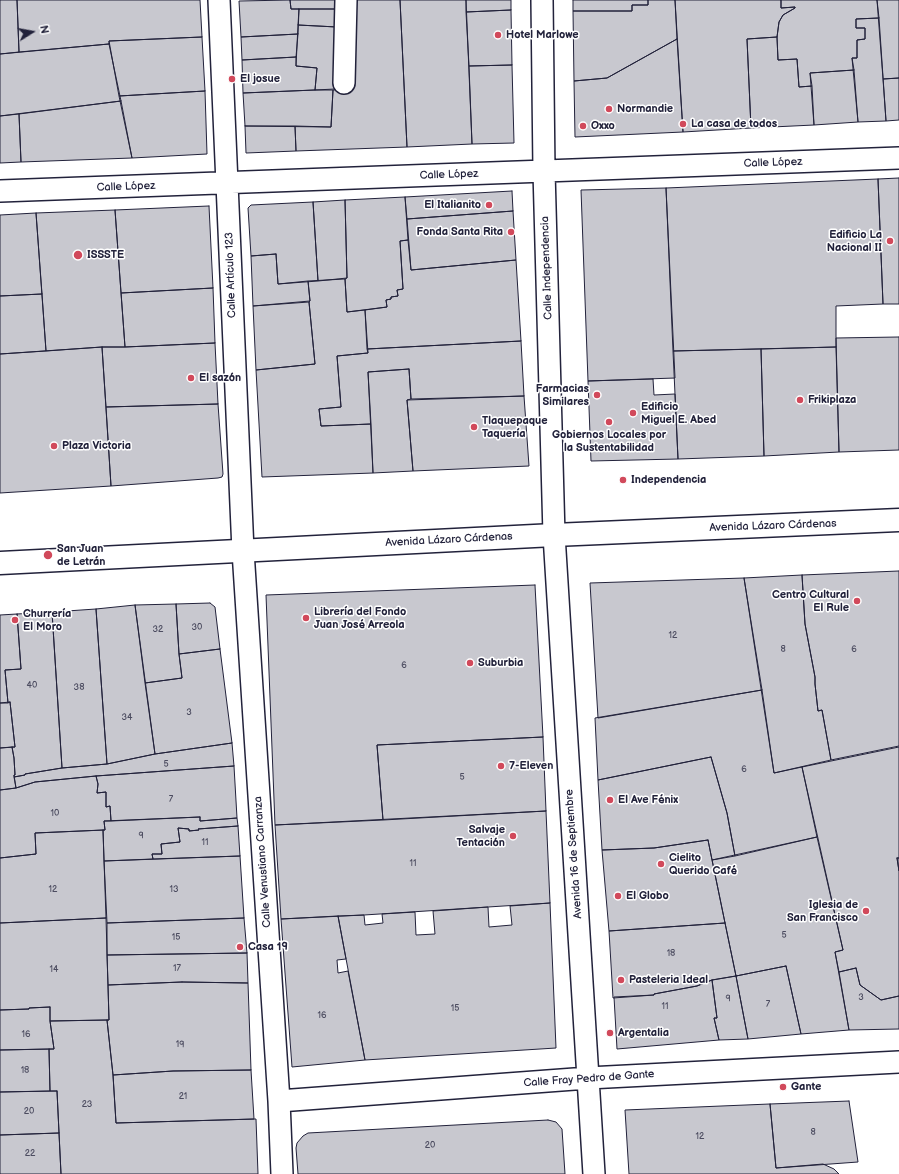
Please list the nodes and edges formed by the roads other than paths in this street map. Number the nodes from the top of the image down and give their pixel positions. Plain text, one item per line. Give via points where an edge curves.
1 (219, 0) edge
2 (346, 0) edge
3 (542, 0) edge
4 (344, 83) dead end
5 (899, 158) edge
6 (544, 171) junction
7 (227, 183) junction
8 (0, 192) edge
9 (899, 520) edge
10 (554, 535) junction
11 (242, 551) junction
12 (0, 563) edge
13 (899, 1062) edge
14 (588, 1078) junction
15 (279, 1102) junction
16 (282, 1174) edge
17 (594, 1174) edge

1 - 7 street, Calle Artículo 123
2 - 4 street
3 - 6 street, Calle Independencia
5 - 6 street, Calle López
6 - 7 street, Calle López
6 - 10 street, Calle Independencia
7 - 8 street, Calle López
7 - 11 street, Calle Artículo 123
9 - 10 main road, Avenida Lázaro Cárdenas
10 - 11 main road, Avenida Lázaro Cárdenas
10 - 14 street, Avenida 16 de Septiembre
11 - 12 main road, Avenida Lázaro Cárdenas
11 - 15 street, Calle Venustiano Carranza
13 - 14 street, Calle Fray Pedro de Gante
14 - 15 street, Calle Fray Pedro de Gante
14 - 17 street, Avenida 16 de Septiembre
15 - 16 street, Calle Venustiano Carranza

